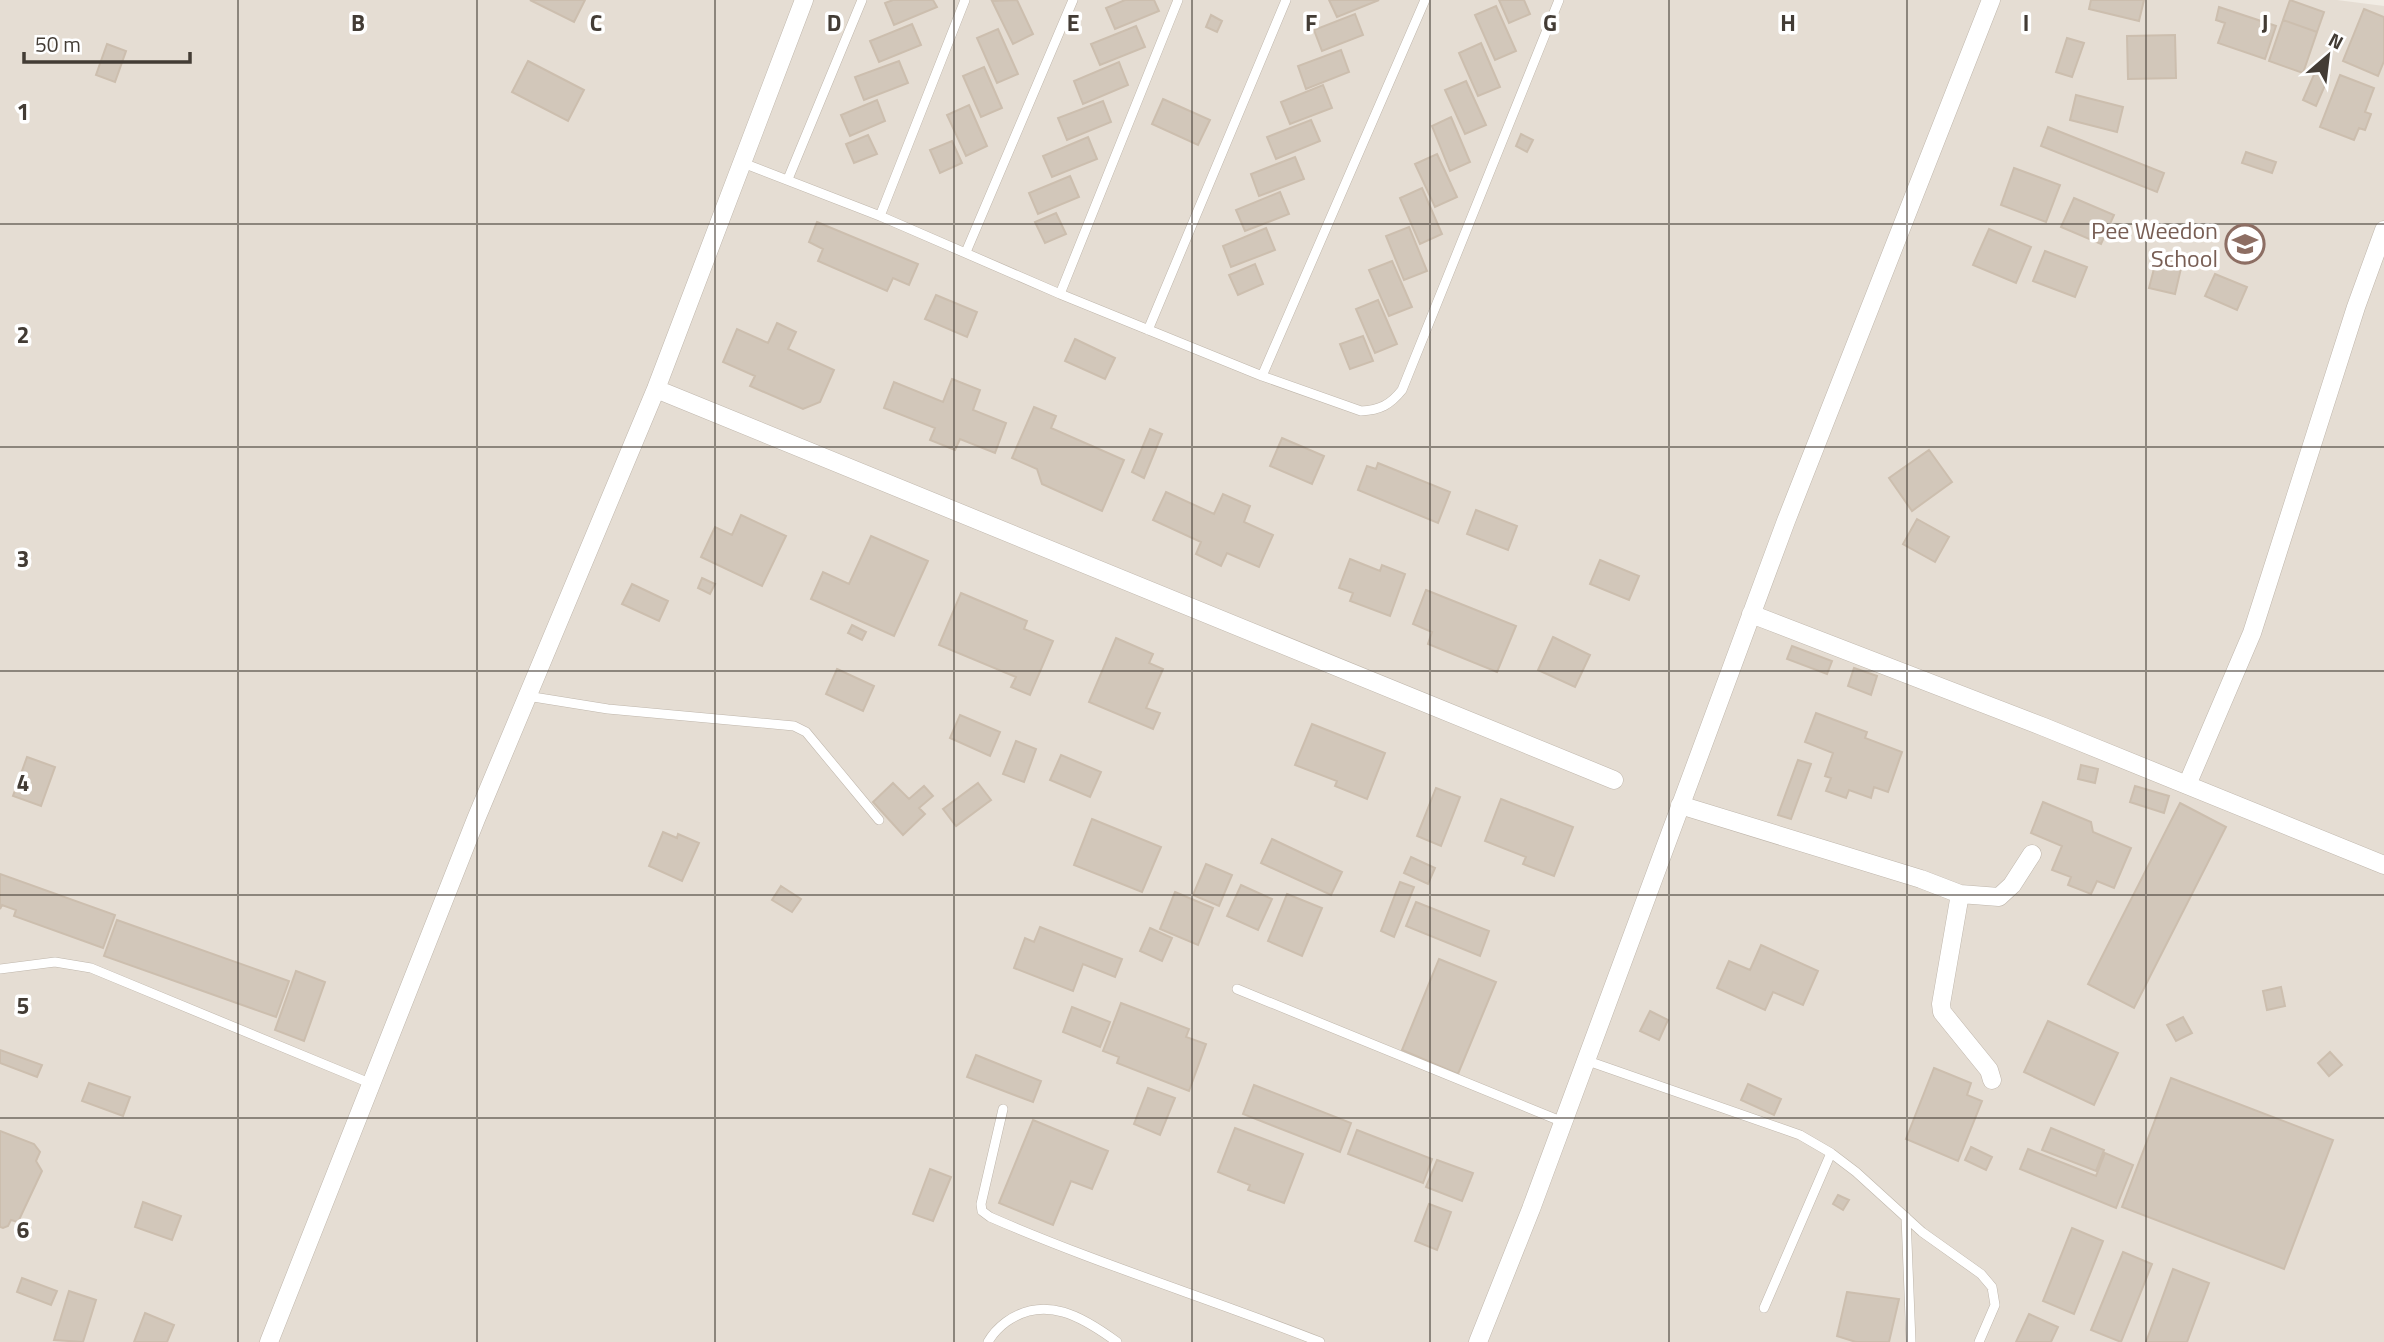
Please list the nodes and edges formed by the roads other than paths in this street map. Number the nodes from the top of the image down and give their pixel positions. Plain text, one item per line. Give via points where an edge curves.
1 (804, 0) edge
2 (862, 0) edge
3 (965, 0) edge
4 (1073, 0) edge
5 (1178, 0) edge
6 (1286, 0) edge
7 (1425, 0) edge
8 (1559, 0) edge
9 (1991, 0) edge
10 (743, 163) junction
11 (788, 180) junction
12 (880, 216) junction
13 (2384, 230) edge
14 (966, 252) junction
15 (1060, 294) junction
16 (1148, 330) junction
17 (1262, 376) junction
18 (656, 389) junction
19 (1751, 614) junction
20 (527, 696) junction
21 (1614, 780) dead end
22 (2187, 785) junction
23 (1680, 805) junction
24 (879, 820) dead end
25 (2032, 854) dead end
26 (2384, 865) edge
27 (1960, 894) junction
28 (0, 968) edge
29 (1237, 989) dead end
30 (1585, 1060) junction
31 (1992, 1080) dead end
32 (372, 1084) junction
33 (1003, 1110) dead end
34 (1563, 1122) junction
35 (1831, 1153) junction
36 (1906, 1217) junction
37 (1764, 1308) dead end
38 (269, 1342) edge
39 (988, 1342) edge
40 (1117, 1342) edge
41 (1320, 1342) edge
42 (1478, 1342) edge
43 (1911, 1342) edge
44 (1979, 1342) edge

1 - 10 street
2 - 11 lane
3 - 12 lane
4 - 14 lane
5 - 15 lane
6 - 16 lane
7 - 17 lane
8 - 17 lane via 1402,390 1384,408 1361,411
9 - 19 street
10 - 11 lane
10 - 18 street
11 - 12 lane
12 - 14 lane
13 - 22 street via 2252,633
14 - 15 lane
15 - 16 lane
16 - 17 lane
18 - 20 street
18 - 21 street
19 - 22 street
19 - 23 street
20 - 24 lane via 608,709 794,726 806,732
20 - 32 street
22 - 26 street
23 - 27 street
23 - 30 street
25 - 27 street via 1999,897
27 - 31 street via 1942,1012 1989,1069
28 - 32 lane via 55,962 90,968
29 - 34 lane
30 - 34 street
30 - 35 lane via 1800,1135
32 - 38 street
33 - 41 lane via 981,1204 990,1217 1054,1245
34 - 42 street
35 - 36 lane
35 - 37 lane
36 - 43 lane
36 - 44 lane via 1992,1287 1994,1305
39 - 40 lane via 994,1331 1020,1312 1044,1307 1077,1317

